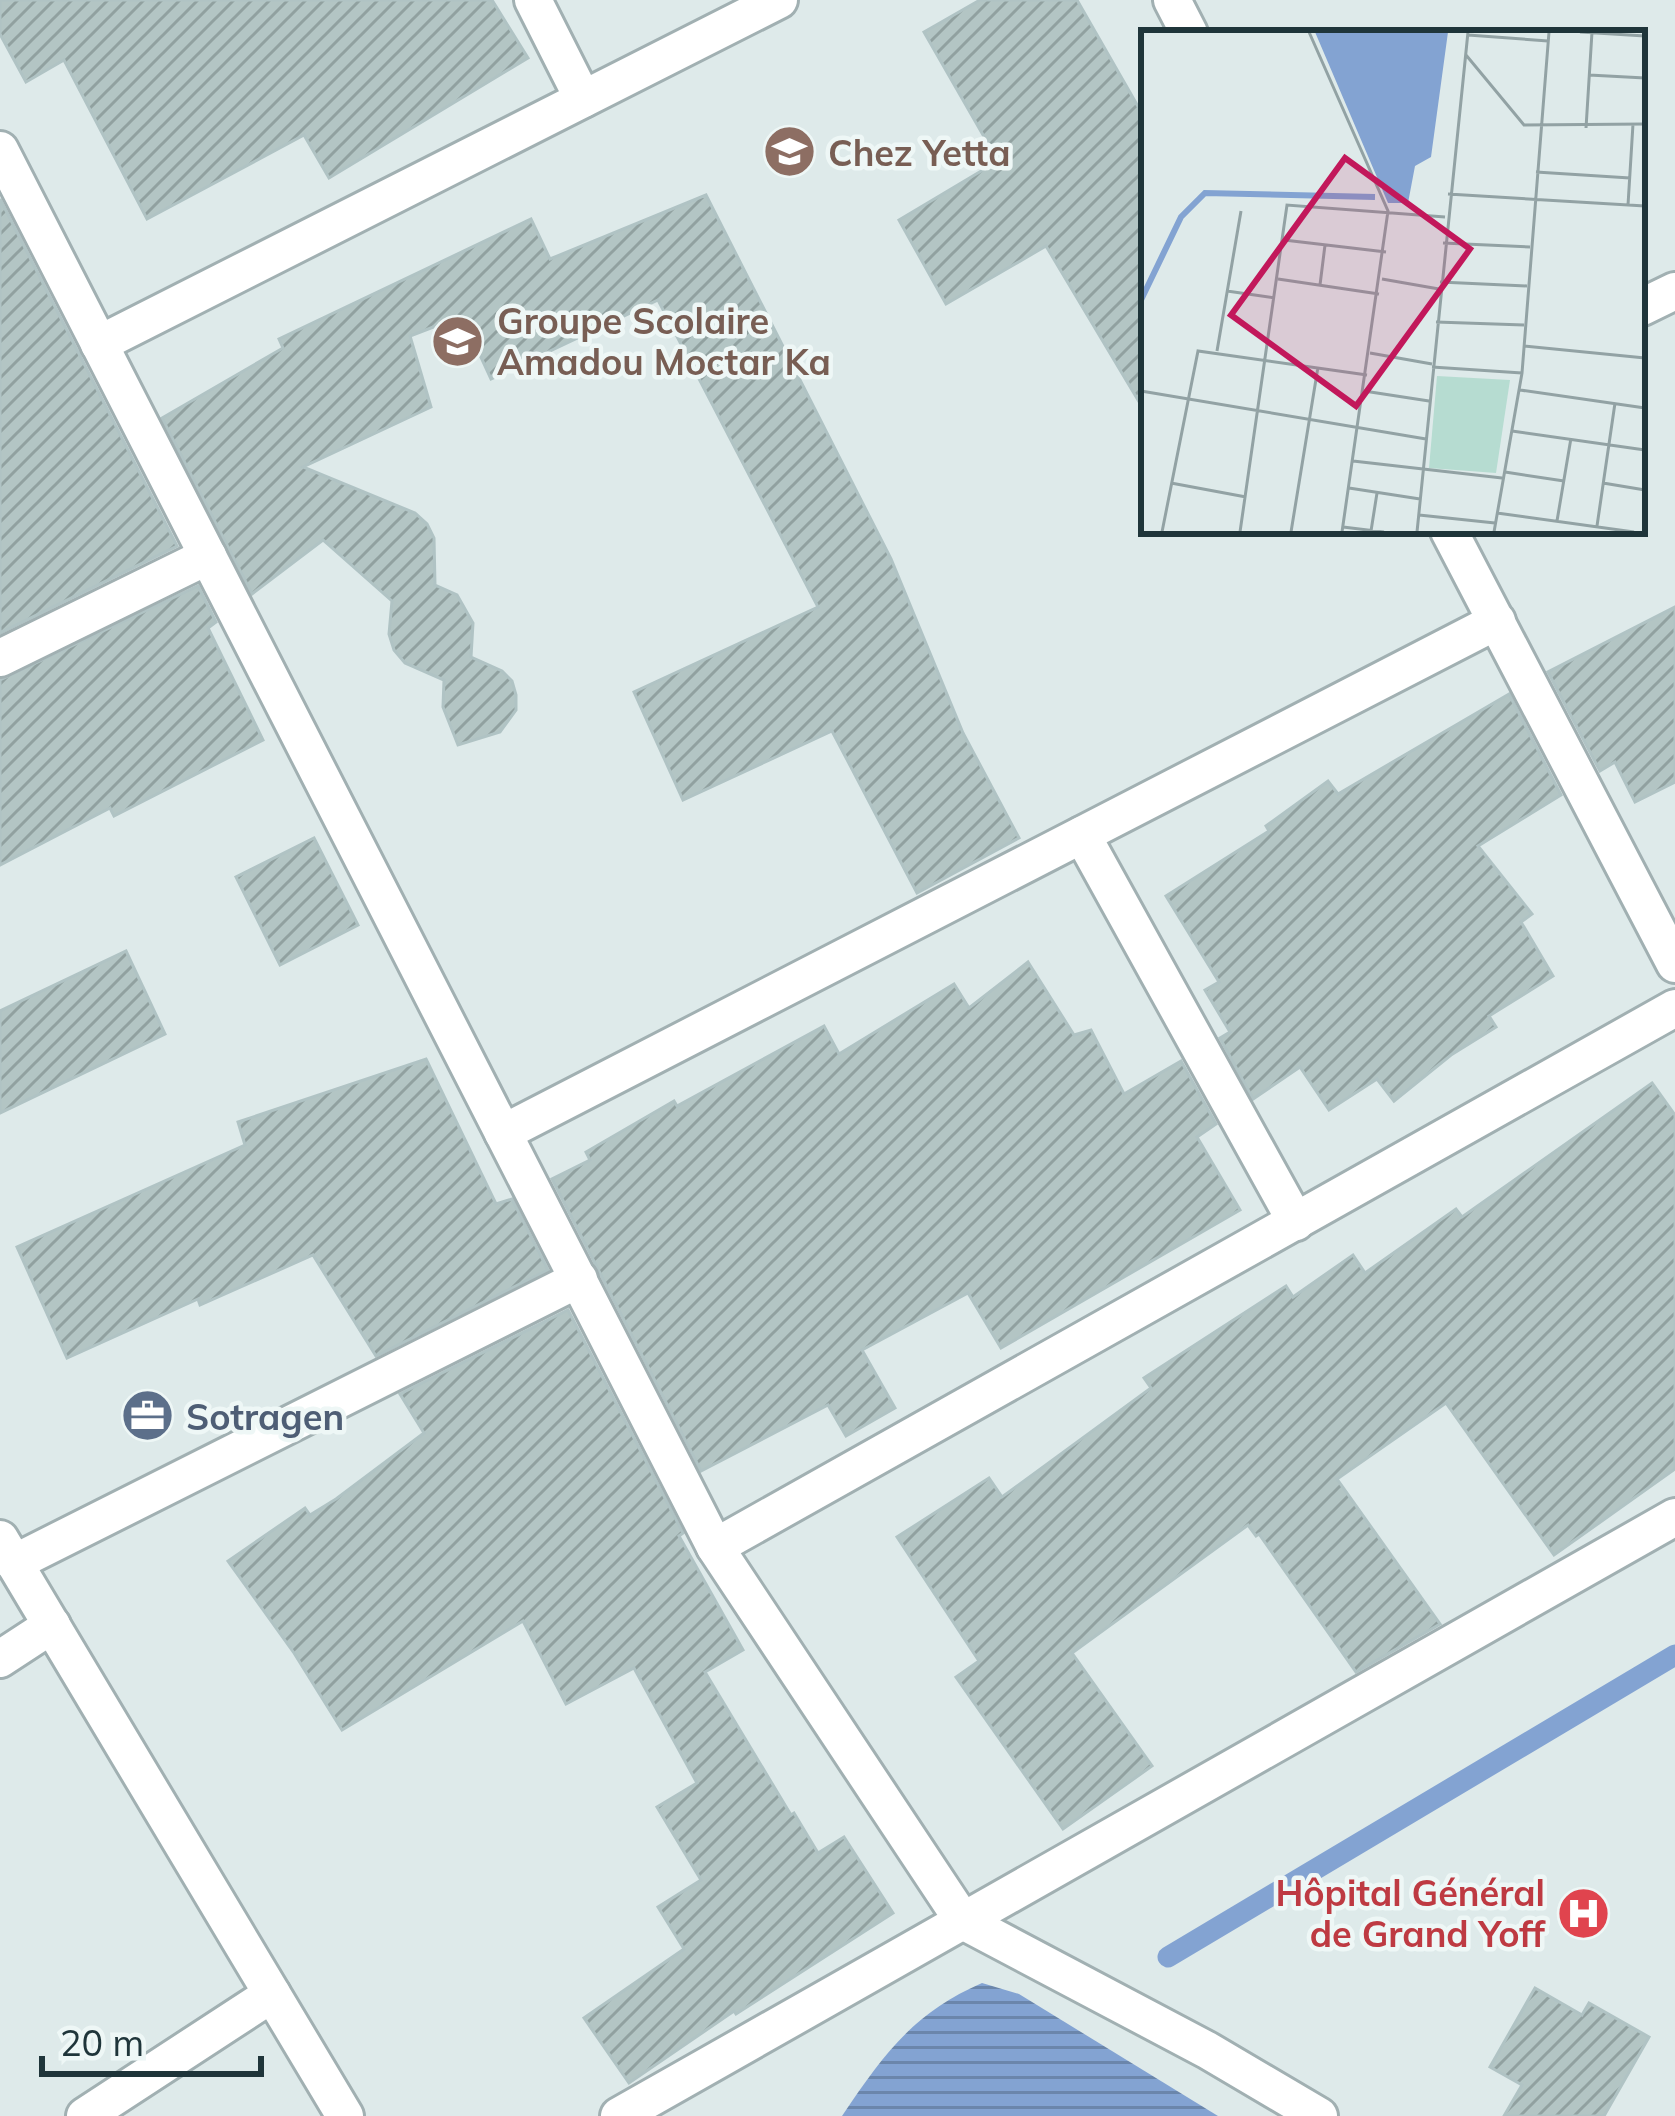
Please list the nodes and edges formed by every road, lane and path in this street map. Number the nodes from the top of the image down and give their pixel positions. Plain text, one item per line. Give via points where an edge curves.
1 (533, 0) edge
2 (778, 0) edge
3 (1172, 0) edge
4 (1187, 30) edge
5 (583, 99) junction
6 (0, 150) edge
7 (9, 191) edge
8 (1675, 291) edge
9 (1645, 306) edge
10 (99, 344) junction
11 (1451, 534) edge
12 (208, 556) junction
13 (1496, 621) junction
14 (0, 658) edge
15 (1082, 835) junction
16 (1675, 964) edge
17 (1675, 1008) edge
18 (503, 1133) junction
19 (1296, 1222) junction
20 (579, 1279) junction
21 (1675, 1516) edge
22 (715, 1547) junction
23 (7, 1551) edge
24 (52, 1624) junction
25 (0, 1659) edge
26 (963, 1921) junction
27 (272, 1994) junction
28 (85, 2116) edge
29 (345, 2116) edge
30 (619, 2116) edge
31 (1319, 2116) edge

1 - 5 street
2 - 5 street
3 - 4 street
5 - 10 street
6 - 7 street
7 - 10 street
8 - 9 street
10 - 12 street
11 - 13 street
12 - 14 street
12 - 18 street
13 - 15 street
13 - 16 street
15 - 18 street
15 - 19 street
17 - 19 street
18 - 20 street
19 - 22 street
20 - 22 street
20 - 23 street
21 - 26 street
22 - 26 street
23 - 24 street
24 - 25 street
24 - 27 street
26 - 30 street
26 - 31 street
27 - 28 street
27 - 29 street

